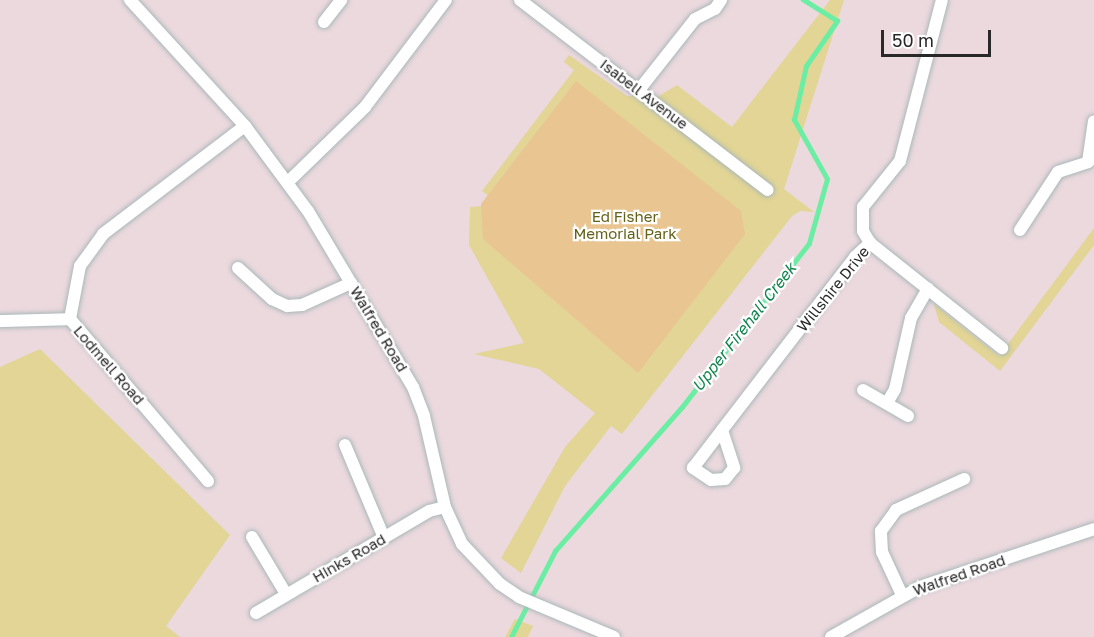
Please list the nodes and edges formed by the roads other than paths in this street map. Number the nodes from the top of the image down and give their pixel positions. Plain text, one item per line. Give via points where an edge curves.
1 (130, 0) edge
2 (341, 0) edge
3 (446, 0) edge
4 (722, 0) edge
5 (942, 0) edge
6 (524, 1) edge
7 (324, 22) dead end
8 (639, 90) junction
9 (1094, 121) edge
10 (245, 126) junction
11 (1091, 165) edge
12 (289, 181) junction
13 (768, 190) dead end
14 (1020, 230) dead end
15 (870, 243) junction
16 (238, 268) dead end
17 (351, 283) junction
18 (928, 289) junction
19 (70, 319) junction
20 (0, 321) edge
21 (1002, 348) dead end
22 (863, 390) dead end
23 (887, 404) junction
24 (908, 416) dead end
25 (722, 430) dead end
26 (345, 446) dead end
27 (964, 479) dead end
28 (208, 481) dead end
29 (445, 507) junction
30 (1094, 529) edge
31 (252, 537) dead end
32 (384, 538) junction
33 (286, 594) junction
34 (902, 595) junction
35 (256, 613) dead end
36 (614, 637) edge
37 (831, 637) edge

1 - 10 street, Walfred Road
2 - 7 street
3 - 12 street via 365,107
4 - 8 street via 715,9 695,19
5 - 15 street, Willshire Drive via 900,161 863,207 863,231
6 - 8 street, Isabell Avenue
8 - 13 street, Isabell Avenue
9 - 11 street
10 - 12 street, Walfred Road
10 - 19 street, Lodmell Road via 103,234 80,266
11 - 14 street via 1058,172
12 - 17 street, Walfred Road
15 - 18 street
15 - 25 street, Willshire Drive via 855,257
16 - 17 street via 272,299 287,306 303,305
17 - 29 street, Walfred Road via 416,394
18 - 21 street
18 - 23 street via 911,318 895,389
19 - 20 street
19 - 28 street, Lodmell Road
22 - 23 street
23 - 24 street
26 - 32 street
27 - 34 street via 896,510 881,531 882,552
29 - 32 street, Hinks Road
29 - 36 street, Walfred Road via 462,543 500,584 519,597
30 - 34 street, Walfred Road
31 - 33 street
32 - 33 street, Hinks Road
33 - 35 street, Hinks Road
34 - 37 street, Walfred Road

